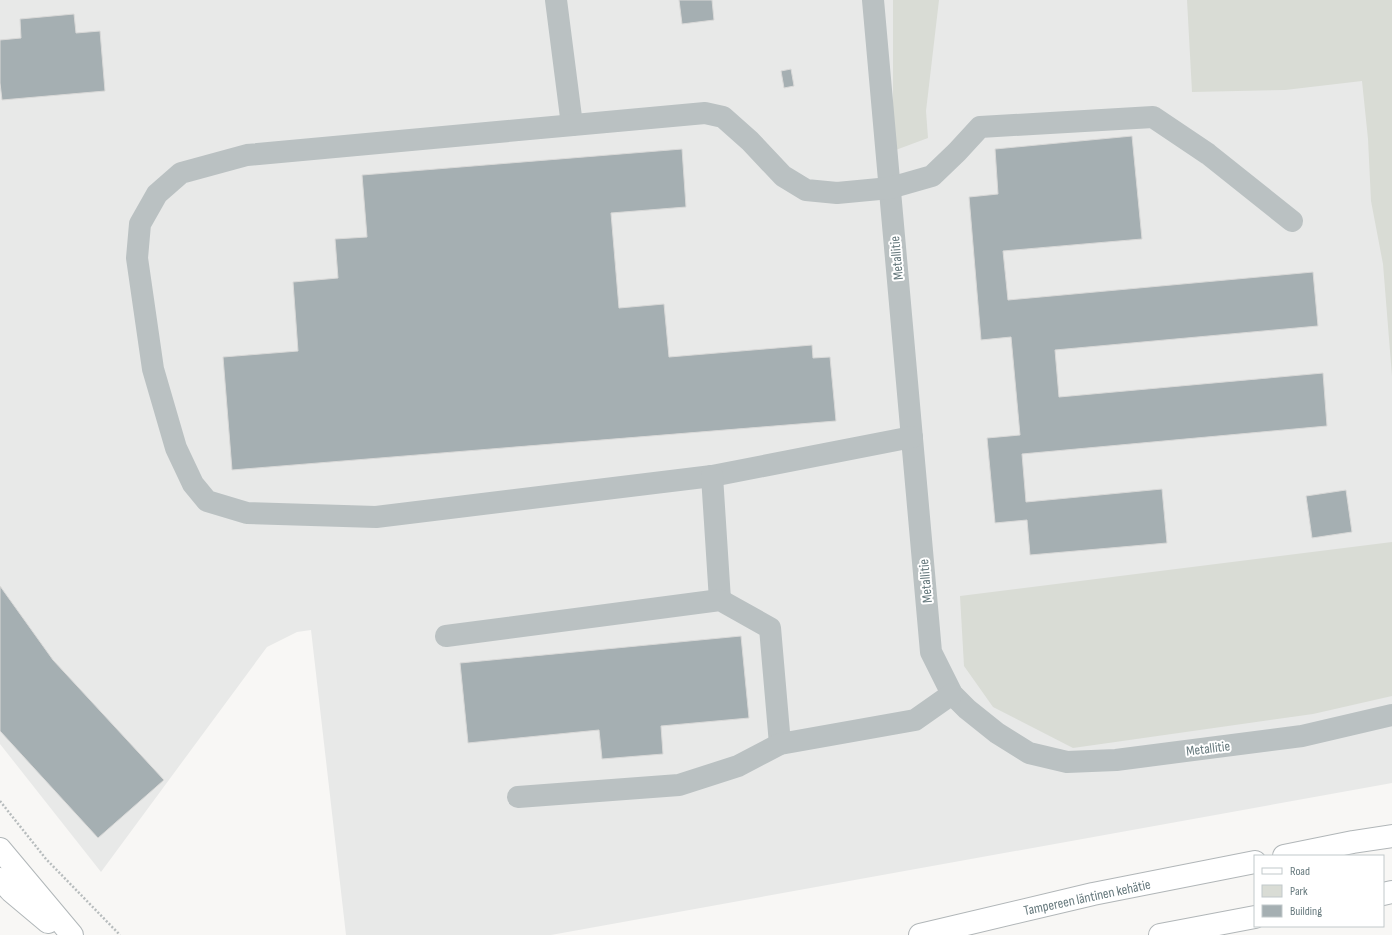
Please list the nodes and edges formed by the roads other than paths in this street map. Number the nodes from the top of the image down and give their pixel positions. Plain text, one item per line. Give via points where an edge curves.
1 (556, 0) edge
2 (873, 0) edge
3 (572, 125) junction
4 (890, 188) junction
5 (1292, 221) dead end
6 (912, 437) junction
7 (712, 476) junction
8 (720, 600) junction
9 (446, 636) dead end
10 (952, 694) junction
11 (1392, 715) edge
12 (780, 744) junction
13 (518, 797) dead end
14 (1392, 836) edge
15 (0, 849) edge
16 (1289, 855) edge
17 (1254, 862) edge
18 (0, 879) edge
19 (1254, 917) edge
20 (63, 935) edge
21 (72, 935) edge
22 (920, 935) edge
23 (1160, 935) edge

1 - 3 street
2 - 4 street, Metallitie
3 - 4 street via 705,112 723,117 783,176 806,190 837,193
3 - 7 street via 247,156 181,173 157,194 140,224 137,258 153,369 176,448 193,484 207,501 247,513 376,517
4 - 5 street via 932,176 980,127 1153,117 1208,154
4 - 6 street, Metallitie
6 - 7 street
6 - 10 street, Metallitie via 931,652
7 - 8 street
8 - 9 street
8 - 12 street via 770,628
10 - 11 street, Metallitie via 997,733 1029,753 1068,762 1116,760 1302,736
10 - 12 street via 915,720
12 - 13 street via 738,766 679,785
14 - 16 main road
15 - 21 main road
17 - 22 main road, Tampereen läntinen kehätie via 1093,894
18 - 20 main road
19 - 23 main road

